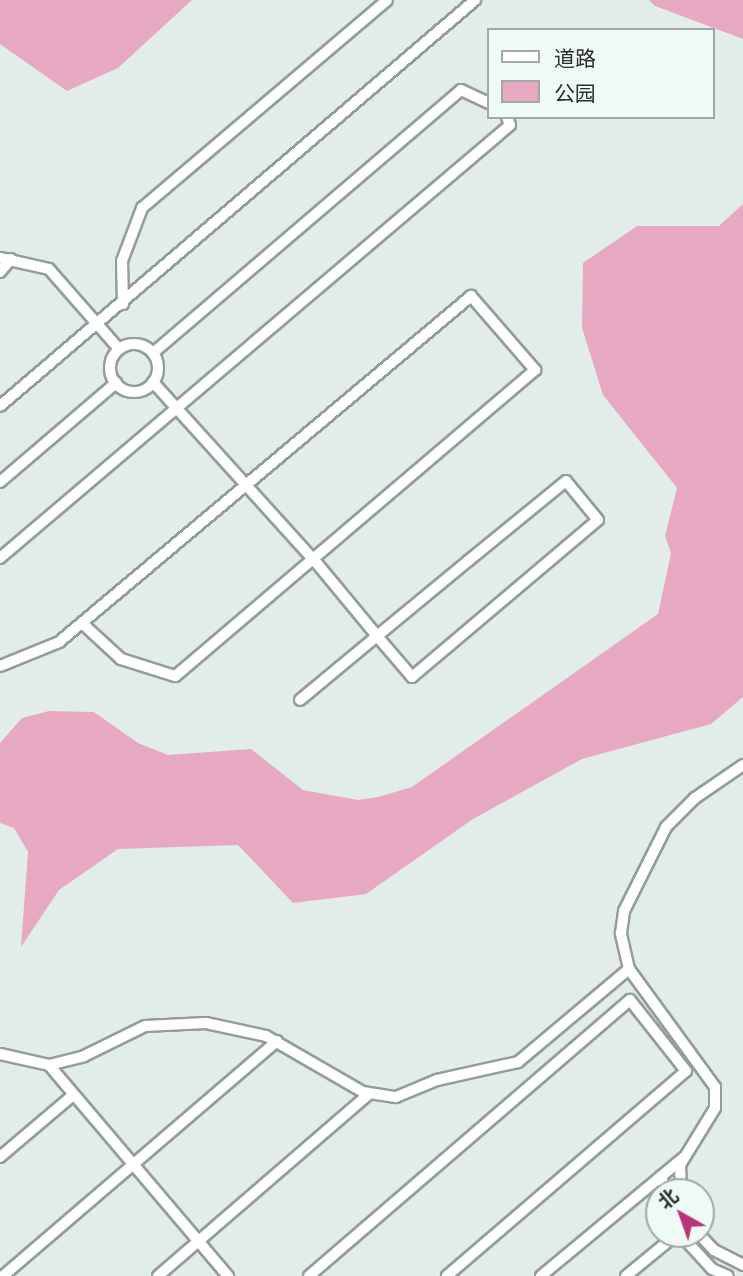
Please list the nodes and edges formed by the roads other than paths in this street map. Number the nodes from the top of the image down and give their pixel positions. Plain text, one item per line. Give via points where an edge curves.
1 (387, 0) edge
2 (475, 0) edge
3 (488, 103) edge
4 (508, 119) edge
5 (5, 258) edge
6 (0, 272) edge
7 (123, 304) junction
8 (97, 324) junction
9 (119, 349) junction
10 (153, 353) junction
11 (153, 382) junction
12 (116, 383) junction
13 (0, 406) edge
14 (176, 409) junction
15 (0, 482) edge
16 (247, 485) junction
17 (0, 558) edge
18 (315, 561) junction
19 (82, 623) junction
20 (377, 636) junction
21 (0, 666) edge
22 (300, 700) dead end
23 (743, 765) edge
24 (629, 969) junction
25 (277, 1041) junction
26 (0, 1054) edge
27 (49, 1065) junction
28 (369, 1094) junction
29 (72, 1096) junction
30 (0, 1157) edge
31 (683, 1158) junction
32 (133, 1166) junction
33 (661, 1176) joint
34 (682, 1178) edge
35 (198, 1241) junction
36 (661, 1248) edge
37 (692, 1248) edge
38 (712, 1248) edge
39 (743, 1265) edge
40 (3, 1276) edge
41 (158, 1276) edge
42 (228, 1276) edge
43 (309, 1276) edge
44 (447, 1276) edge
45 (541, 1276) edge
46 (626, 1276) edge
47 (728, 1276) edge

1 - 7 street via 142,208 122,261
2 - 7 street
3 - 10 street via 461,90
4 - 14 street via 510,125
5 - 6 street
5 - 8 street via 49,269
7 - 8 street
8 - 9 street
8 - 13 street
9 - 10 street via 137,344
9 - 12 street via 110,366
10 - 11 street via 158,371
11 - 12 street via 132,392
11 - 14 street
12 - 15 street
14 - 16 street
14 - 17 street
16 - 18 street
16 - 18 street via 471,296 535,370
16 - 19 street
18 - 19 street via 175,676 121,659
18 - 20 street
19 - 21 street via 50,646
20 - 20 street via 566,481 598,520 412,677
20 - 22 street
23 - 24 street via 683,809 652,848 624,911 621,933
24 - 28 street via 518,1062 437,1080 396,1097
24 - 31 street via 715,1087 715,1108
25 - 27 street via 206,1023 145,1026 85,1056
25 - 28 street
25 - 32 street
26 - 27 street
27 - 29 street
28 - 35 street
29 - 30 street
29 - 32 street
31 - 33 street
31 - 34 street
32 - 35 street
32 - 40 street
33 - 45 street
35 - 41 street
35 - 42 street
36 - 46 street
37 - 47 street via 712,1269
38 - 39 street
43 - 44 street via 630,1000 686,1071

